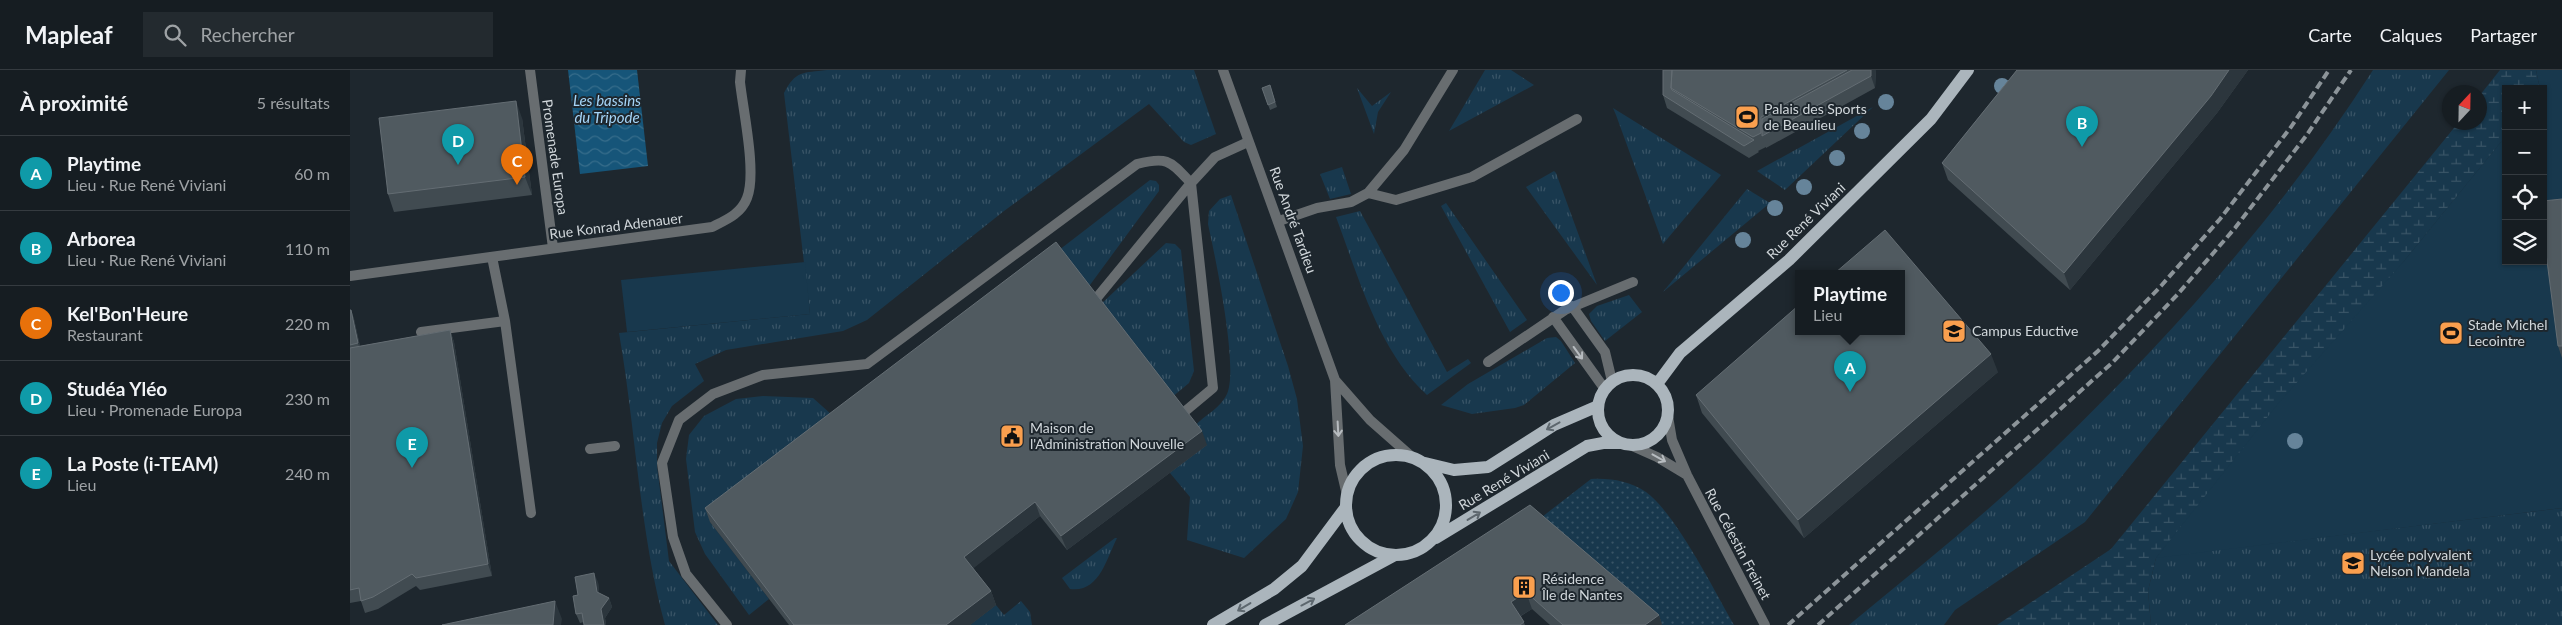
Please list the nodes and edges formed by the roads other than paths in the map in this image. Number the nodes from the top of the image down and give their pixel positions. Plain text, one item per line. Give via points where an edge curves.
1 (530, 70) edge
2 (740, 70) edge
3 (1224, 70) edge
4 (1453, 70) edge
5 (1968, 70) edge
6 (1577, 119) dead end
7 (1248, 142) junction
8 (1192, 183) junction
9 (1368, 194) junction
10 (1279, 221) junction
11 (553, 248) junction
12 (492, 257) junction
13 (350, 276) edge
14 (1633, 282) dead end
15 (1096, 300) edge
16 (1572, 306) junction
17 (1553, 317) junction
18 (505, 321) junction
19 (421, 332) dead end
20 (1488, 362) dead end
21 (1335, 380) junction
22 (1657, 384) junction
23 (1608, 385) junction
24 (1598, 406) junction
25 (1183, 414) edge
26 (1668, 416) junction
27 (1626, 444) junction
28 (614, 446) dead end
29 (590, 449) dead end
30 (1418, 460) junction
31 (1686, 475) junction
32 (1346, 501) junction
33 (531, 514) dead end
34 (1432, 540) junction
35 (1395, 555) junction
36 (727, 625) edge
37 (1213, 625) edge
38 (1265, 625) edge
39 (1765, 625) edge

1 - 11 street, Promenade Europa
2 - 11 street, Rue Konrad Adenauer via 750,174 748,198 741,210 712,227
3 - 7 street, Rue André Tardieu
4 - 9 street via 1404,150
5 - 22 main road, Rue René Viviani via 1931,119 1789,260 1680,353
6 - 9 street via 1472,177 1396,200
7 - 8 street via 1215,157
7 - 10 street, Rue André Tardieu
8 - 15 street
8 - 25 street via 1213,388
8 - 36 street via 1173,164 1158,158 1137,164 867,364 763,375 713,394 678,420 662,463 673,537 686,574
9 - 10 street via 1351,202 1317,208
10 - 21 street, Rue André Tardieu
11 - 12 street, Rue Konrad Adenauer
12 - 13 street, Rue Konrad Adenauer
12 - 18 street
14 - 16 street
16 - 17 street
16 - 23 street via 1605,352
17 - 20 street
17 -> 23 street
18 - 19 street
18 - 33 street
21 - 30 street, Rue André Tardieu via 1370,420
21 -> 32 street, Rue André Tardieu via 1340,464
22 - 23 main road via 1640,375 1630,374
22 - 26 main road via 1665,396
23 - 24 main road
24 - 27 main road via 1601,426 1610,437
24 -> 30 main road, Rue René Viviani via 1554,425 1488,467 1454,470
26 - 27 main road via 1654,438 1643,443
26 - 31 street, Rue Célestin Freinet via 1672,440
27 -> 31 street via 1657,457
34 -> 27 main road, Rue René Viviani via 1587,446
28 - 29 street
30 - 32 main road via 1394,455 1375,459 1360,470
30 - 34 main road via 1438,476 1447,505 1443,524
31 - 39 street, Rue Célestin Freinet
32 - 35 main road via 1350,526 1361,541 1376,552
32 -> 37 main road via 1302,566 1274,589
34 - 35 main road via 1415,552
38 -> 35 main road

